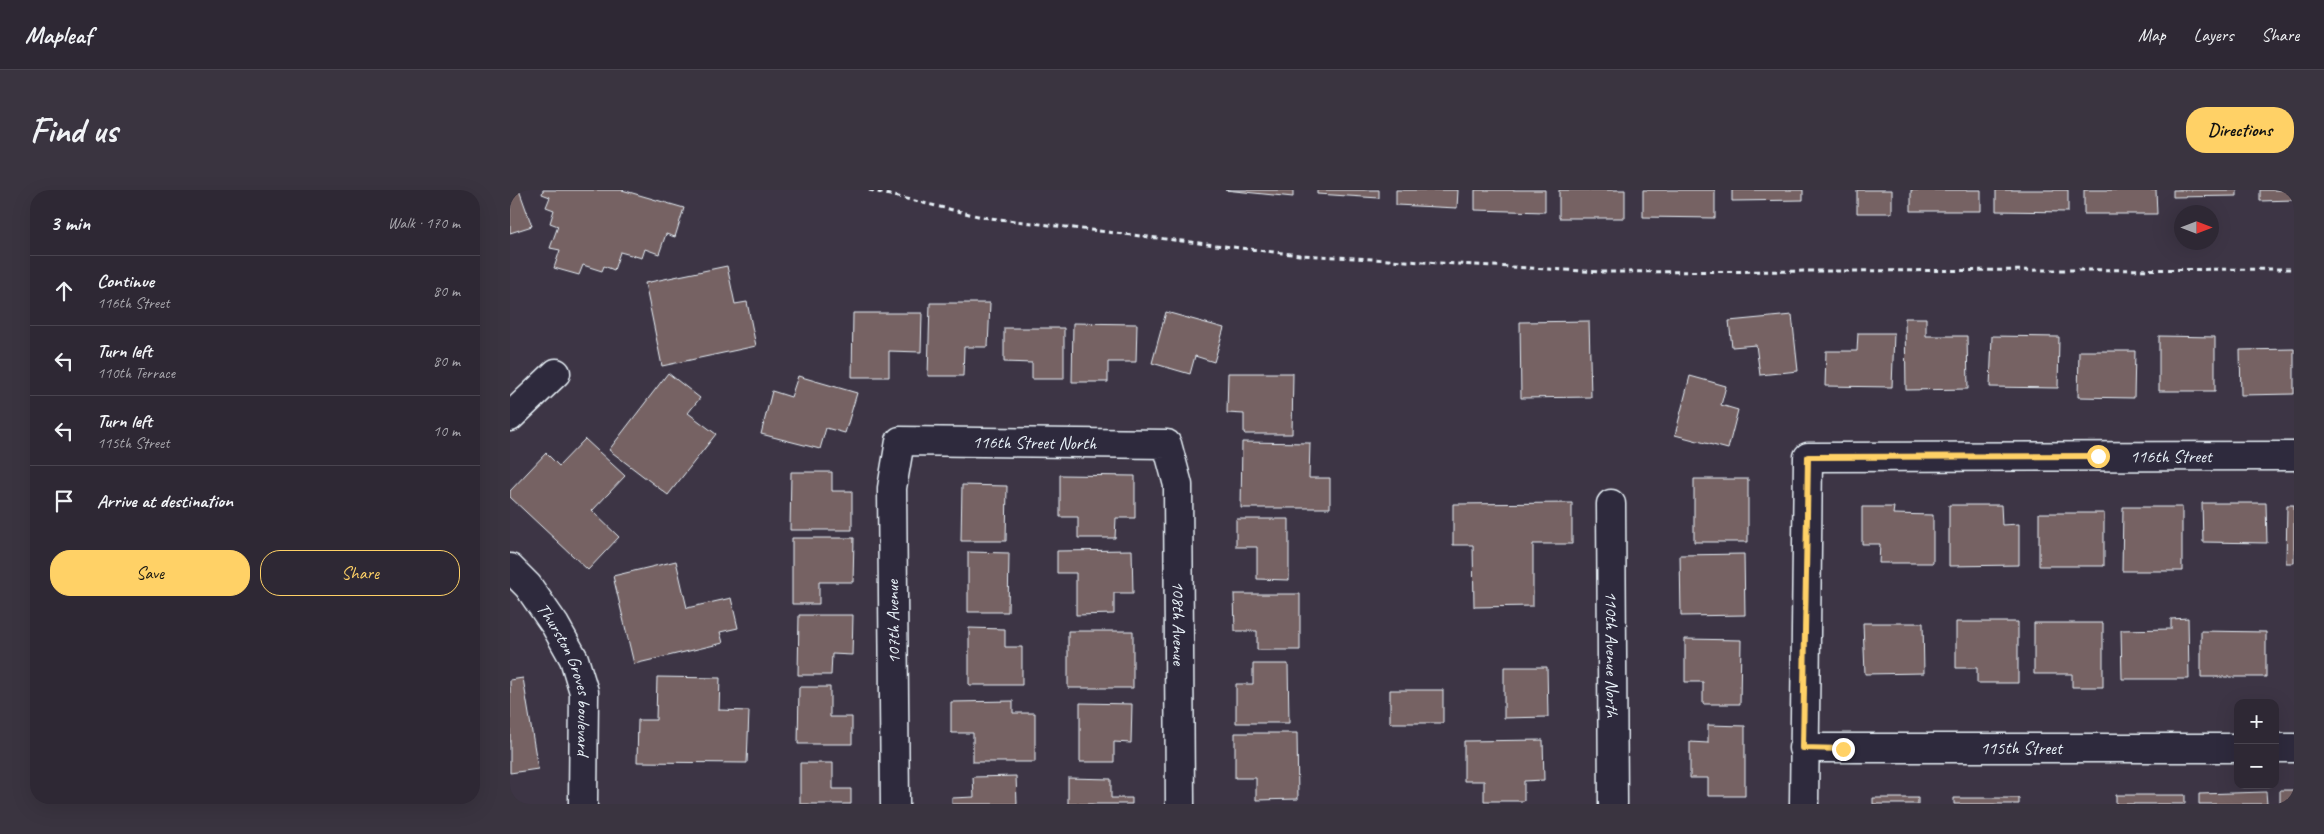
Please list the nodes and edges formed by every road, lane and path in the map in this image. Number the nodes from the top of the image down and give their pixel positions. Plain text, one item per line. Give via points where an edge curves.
1 (869, 190) edge
2 (2294, 269) edge
3 (556, 373) dead end
4 (510, 417) edge
5 (900, 440) joint
6 (1167, 444) joint
7 (2294, 456) edge
8 (1611, 504) dead end
9 (510, 568) edge
10 (1803, 748) junction
11 (2234, 748) edge
12 (2279, 748) edge
13 (2294, 748) edge
14 (583, 804) edge
15 (895, 804) edge
16 (1180, 804) edge
17 (1613, 804) edge
18 (1804, 804) edge

1 - 2 path via 982,217 1318,256 1602,272
3 - 4 street
5 - 6 street, 116th Street North
5 - 15 street, 107th Avenue via 892,488
6 - 16 street, 108th Avenue via 1178,484
7 - 10 street, 116th Street via 1808,457
8 - 17 street, 110th Avenue North
9 - 14 street, Thurston Groves boulevard via 528,586 556,625 574,659 582,683
10 - 11 street, 115th Street
10 - 18 street
12 - 13 street

